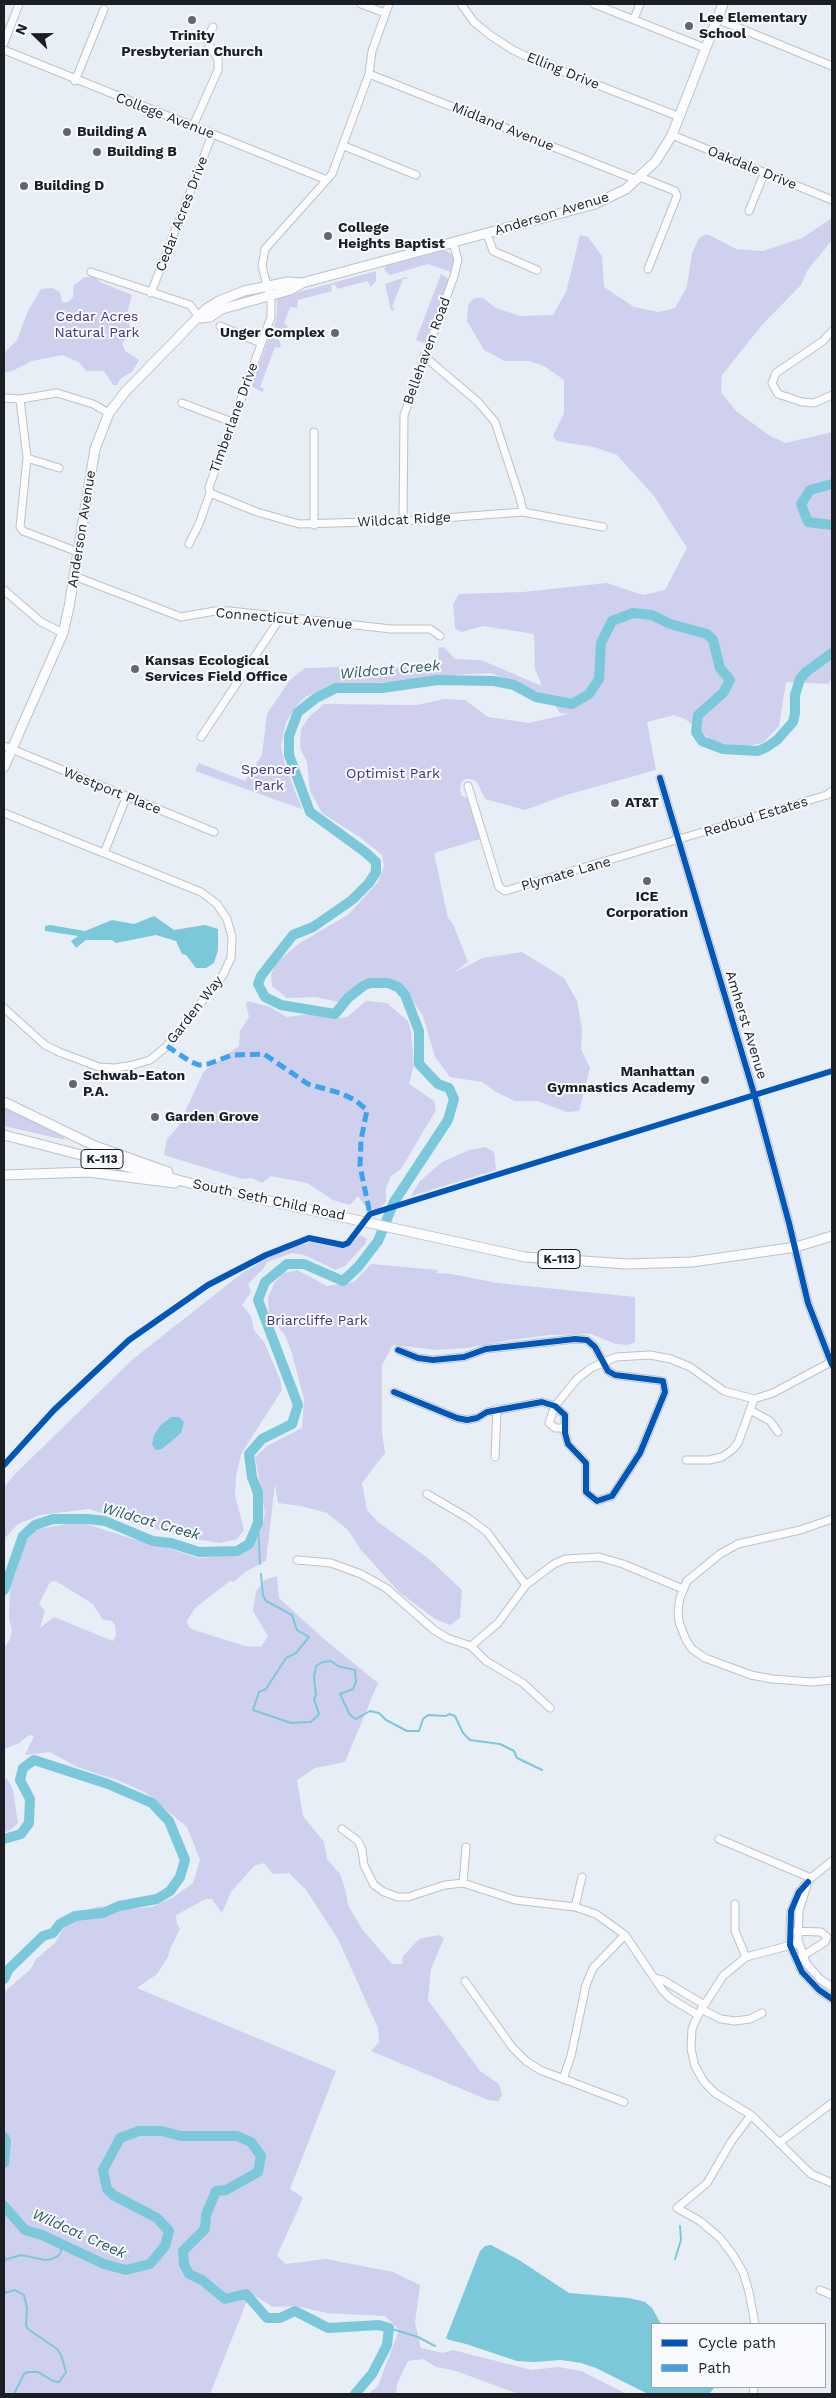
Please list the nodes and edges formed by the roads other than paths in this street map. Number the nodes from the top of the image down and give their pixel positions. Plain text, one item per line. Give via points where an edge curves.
1 (19, 4) edge
2 (361, 4) edge
3 (389, 4) edge
4 (461, 4) edge
5 (594, 4) edge
6 (640, 4) edge
7 (723, 4) edge
8 (104, 9) dead end
9 (385, 14) junction
10 (634, 19) junction
11 (717, 19) junction
12 (212, 27) dead end
13 (4, 43) edge
14 (705, 48) junction
15 (4, 50) edge
16 (832, 66) edge
17 (369, 74) junction
18 (75, 81) junction
19 (680, 117) junction
20 (193, 126) junction
21 (212, 135) junction
22 (672, 135) junction
23 (344, 146) junction
24 (764, 174) junction
25 (416, 175) dead end
26 (639, 179) junction
27 (327, 180) junction
28 (832, 200) edge
29 (749, 211) dead end
30 (487, 234) junction
31 (453, 242) junction
32 (648, 269) dead end
33 (537, 270) dead end
34 (91, 272) dead end
35 (269, 290) junction
36 (151, 293) junction
37 (200, 318) junction
38 (220, 326) dead end
39 (832, 331) edge
40 (261, 343) junction
41 (424, 356) junction
42 (832, 395) edge
43 (4, 398) edge
44 (20, 400) junction
45 (182, 403) dead end
46 (109, 413) junction
47 (232, 422) junction
48 (314, 432) dead end
49 (27, 458) junction
50 (59, 468) dead end
51 (210, 493) junction
52 (523, 512) junction
53 (403, 521) junction
54 (314, 525) junction
55 (602, 527) dead end
56 (189, 544) dead end
57 (78, 552) junction
58 (74, 576) junction
59 (4, 590) edge
60 (281, 617) junction
61 (63, 633) junction
62 (440, 636) dead end
63 (201, 737) dead end
64 (8, 748) edge
65 (4, 767) edge
66 (660, 778) dead end
67 (468, 786) dead end
68 (832, 791) edge
69 (126, 798) junction
70 (4, 813) edge
71 (214, 832) dead end
72 (678, 841) junction
73 (104, 854) junction
74 (4, 1008) edge
75 (4, 1102) edge
76 (4, 1135) edge
77 (4, 1175) edge
78 (201, 1186) junction
79 (832, 1236) edge
80 (796, 1247) junction
81 (398, 1350) dead end
82 (604, 1361) junction
83 (831, 1364) edge
84 (394, 1392) dead end
85 (754, 1398) junction
86 (555, 1406) junction
87 (497, 1409) junction
88 (750, 1410) junction
89 (565, 1428) junction
90 (778, 1432) dead end
91 (495, 1457) dead end
92 (686, 1460) dead end
93 (427, 1494) dead end
94 (832, 1519) edge
95 (297, 1560) dead end
96 (526, 1585) junction
97 (683, 1590) junction
98 (471, 1646) junction
99 (832, 1680) edge
100 (550, 1708) dead end
101 (342, 1829) dead end
102 (719, 1839) dead end
103 (466, 1847) dead end
104 (832, 1861) edge
105 (582, 1877) dead end
106 (809, 1880) junction
107 (463, 1883) junction
108 (735, 1904) dead end
109 (575, 1906) junction
110 (794, 1931) junction
111 (625, 1935) junction
112 (799, 1943) junction
113 (790, 1945) junction
114 (746, 1957) junction
115 (799, 1958) junction
116 (654, 1978) junction
117 (465, 1981) dead end
118 (832, 1987) edge
119 (832, 1999) edge
120 (701, 2009) junction
121 (762, 2013) dead end
122 (563, 2079) junction
123 (624, 2102) dead end
124 (832, 2103) edge
125 (751, 2116) junction
126 (779, 2143) junction
127 (832, 2183) edge
128 (820, 2290) dead end
129 (832, 2295) edge
130 (755, 2323) edge

1 - 13 street
2 - 9 street
3 - 9 street, Timberlane Drive
4 - 19 street, Elling Drive via 484,31 513,50
5 - 10 street
6 - 10 street
7 - 11 main road, Anderson Avenue
8 - 18 street
9 - 17 street, Timberlane Drive via 372,51
10 - 14 street
11 - 14 main road, Anderson Avenue
11 - 16 street
12 - 20 street via 209,45 218,60 218,70
14 - 19 main road, Anderson Avenue
15 - 18 street, College Avenue
17 - 23 street, Timberlane Drive
17 - 26 street, Midland Avenue
18 - 20 street, College Avenue
19 - 22 main road, Anderson Avenue
20 - 21 street, College Avenue
21 - 27 street, College Avenue
21 - 36 street, Cedar Acres Drive
22 - 24 street, Oakdale Drive
22 - 26 main road, Anderson Avenue via 656,161
23 - 25 street
23 - 27 street, Timberlane Drive
24 - 28 street, Oakdale Drive
24 - 29 street
26 - 30 main road, Anderson Avenue via 595,204
26 - 32 street, Midland Avenue via 675,191 677,196
27 - 35 street, Timberlane Drive via 265,249 262,260
30 - 31 main road, Anderson Avenue
30 - 33 street via 493,251
31 - 35 main road, Anderson Avenue via 302,283 290,290
31 - 41 street, Bellehaven Road via 458,260 454,276
34 - 36 street
35 - 37 main road, Anderson Avenue via 210,317
35 - 40 street, Timberlane Drive via 271,318
36 - 37 street via 190,305
37 - 46 main road, Anderson Avenue via 125,392
38 - 40 street
39 - 42 street via 823,341 776,373 772,383 778,394 802,402 814,403
40 - 47 street, Timberlane Drive
41 - 52 street via 478,402 495,422
41 - 53 street, Bellehaven Road via 404,414
43 - 44 street
44 - 46 street via 57,393 93,404
44 - 49 street
45 - 47 street
46 - 57 main road, Anderson Avenue via 95,449
47 - 51 street, Timberlane Drive via 209,486
48 - 54 street
49 - 50 street
49 - 57 street via 20,527
51 - 54 street, Wildcat Ridge via 286,522
51 - 56 street, Timberlane Drive
52 - 53 street, Wildcat Ridge
52 - 55 street, Wildcat Ridge
53 - 54 street, Wildcat Ridge
57 - 58 main road, Anderson Avenue
58 - 60 street, Connecticut Avenue via 181,617 215,611
58 - 61 main road, Anderson Avenue
59 - 61 street via 41,622
60 - 62 street, Connecticut Avenue via 391,630 430,629
60 - 63 street
61 - 64 main road, Anderson Avenue
64 - 65 main road, Anderson Avenue
64 - 69 street, Westport Place
66 - 72 street, Amherst Avenue
67 - 72 street, Plymate Lane via 499,887 505,891
68 - 72 street, Redbud Estates via 828,795
69 - 71 street, Westport Place
69 - 73 street
70 - 73 street, Garden Way
72 - 80 street, Amherst Avenue
73 - 74 street, Garden Way via 201,892 217,904 227,919 232,937 231,958 223,975 167,1046 150,1060 125,1067 99,1067 59,1052 45,1045
75 - 78 main road via 79,1139
76 - 78 main road, South Seth Child Road / K-113
77 - 78 main road via 88,1172
78 - 80 main road, South Seth Child Road / K-113 via 525,1256 627,1264 692,1262
79 - 80 main road, South Seth Child Road / K-113
80 - 83 street, Amherst Avenue via 808,1303
81 - 82 street via 433,1360 464,1357 486,1349 575,1339 587,1340
82 - 85 street via 629,1355 671,1359 690,1367 724,1391
82 - 86 street via 577,1379
82 - 89 street via 608,1371 616,1375 663,1381 665,1392 640,1453 612,1496 597,1501 588,1495 584,1487 586,1463 568,1444
83 - 85 street via 773,1393
84 - 87 street via 462,1419 476,1418
85 - 88 street
86 - 87 street via 542,1402
86 - 89 street via 564,1412
86 - 89 street via 549,1423 555,1428
87 - 91 street
88 - 90 street via 770,1421
88 - 92 street via 738,1443 732,1450 709,1460
93 - 96 street via 487,1532
94 - 97 street via 738,1544 693,1575
95 - 98 street via 331,1563 361,1574 386,1588 434,1630
96 - 97 street via 554,1564 578,1557 599,1557
96 - 98 street via 498,1623
97 - 99 street via 679,1622 689,1645 705,1658 772,1679
98 - 100 street via 486,1662 523,1683
101 - 107 street via 358,1842 367,1875 384,1892 408,1897 445,1885
102 - 106 street
103 - 107 street
104 - 106 street
105 - 109 street
106 - 110 street via 799,1892 791,1911
107 - 109 street via 515,1900
108 - 114 street via 735,1931
109 - 111 street via 596,1914
110 - 112 street
110 - 113 street
110 - 115 street via 821,1932 827,1937 825,1942
111 - 116 street
111 - 122 street via 593,1968
112 - 113 street
112 - 115 street
113 - 114 street
113 - 115 street
114 - 120 street via 723,1976
115 - 118 street
115 - 119 street via 810,1982
116 - 120 street via 663,1980
116 - 120 street via 670,1998
117 - 122 street via 526,2061
120 - 121 street via 721,2019 735,2021
120 - 125 street via 692,2029 691,2049 695,2066 715,2093
122 - 123 street
124 - 126 street
125 - 126 street
125 - 130 street via 707,2183 677,2208 700,2221 720,2238 733,2255 743,2272
126 - 127 street via 810,2174
128 - 129 street

